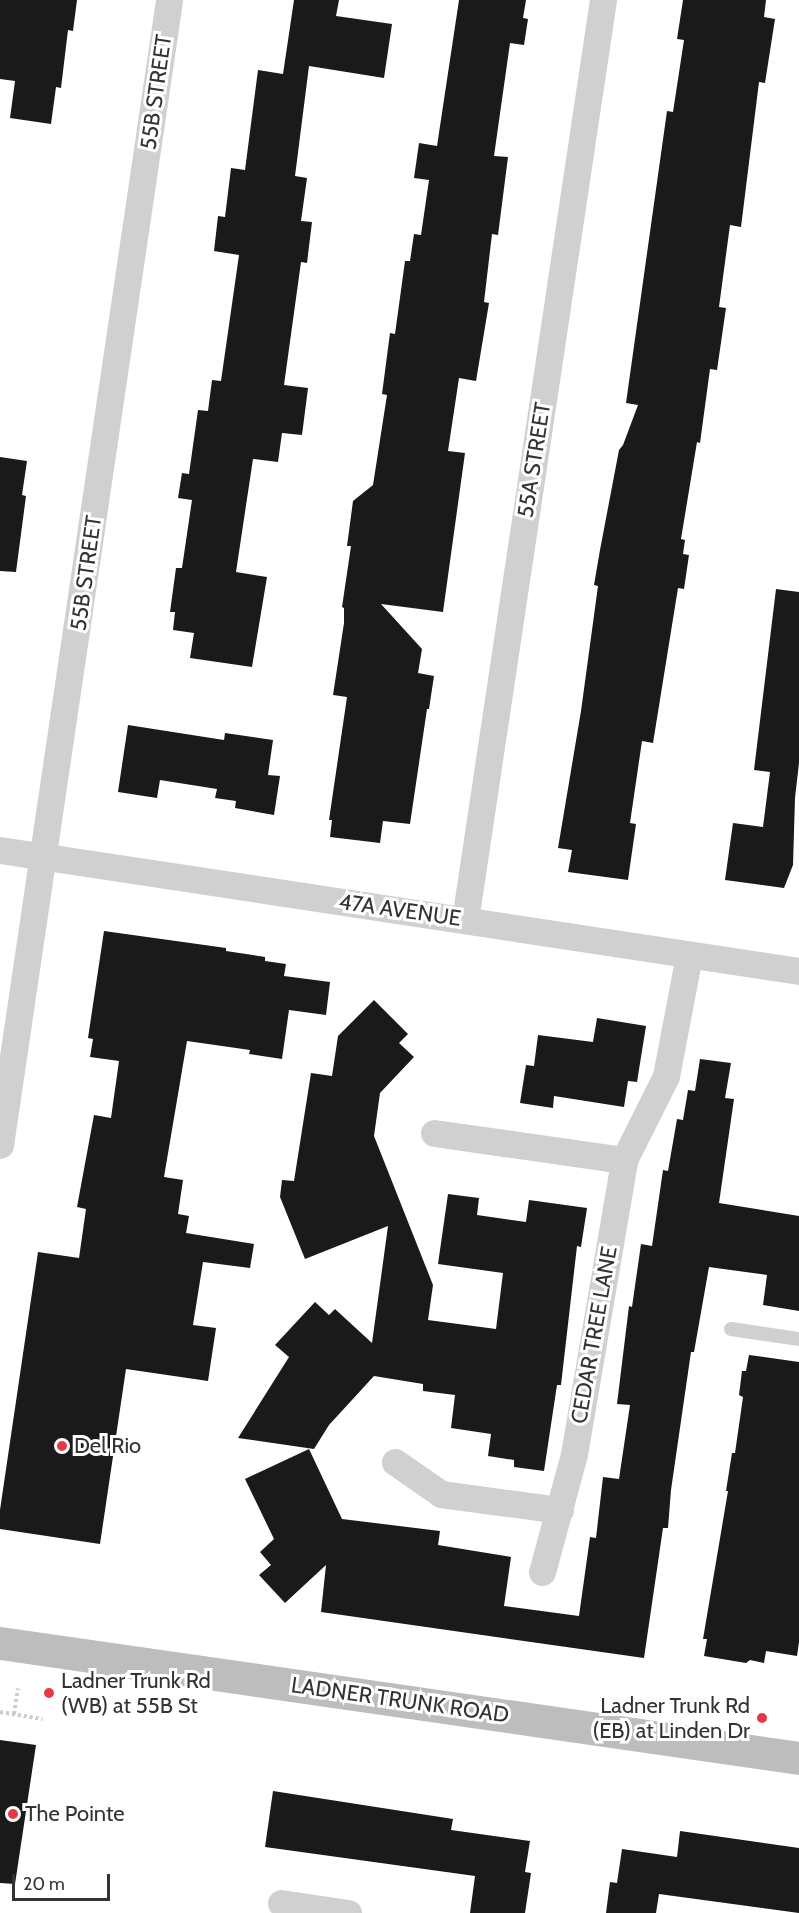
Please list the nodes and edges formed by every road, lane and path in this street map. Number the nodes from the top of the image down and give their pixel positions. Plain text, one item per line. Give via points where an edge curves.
1 (169, 0) edge
2 (603, 0) edge
3 (0, 850) edge
4 (44, 857) junction
5 (465, 920) junction
6 (689, 955) junction
7 (799, 971) edge
8 (434, 1133) dead end
9 (0, 1145) edge
10 (624, 1160) junction
11 (730, 1329) dead end
12 (799, 1339) edge
13 (395, 1461) dead end
14 (560, 1510) junction
15 (542, 1572) dead end
16 (0, 1643) edge
17 (18, 1688) dead end
18 (0, 1712) edge
19 (14, 1714) junction
20 (42, 1719) dead end
21 (799, 1758) edge
22 (281, 1903) dead end
23 (348, 1913) edge

1 - 4 street, 55B STREET
2 - 5 street, 55A STREET
3 - 4 street, 47A AVENUE
4 - 5 street, 47A AVENUE
4 - 9 street, 55B STREET
5 - 6 street, 47A AVENUE
6 - 7 street, 47A AVENUE
6 - 10 street, CEDAR TREE LANE via 666,1076
8 - 10 street
10 - 14 street, CEDAR TREE LANE via 574,1454
11 - 12 lane
13 - 14 street via 441,1494
14 - 15 street, CEDAR TREE LANE
16 - 21 main road, LADNER TRUNK ROAD
17 - 19 path
18 - 19 path
19 - 20 path
22 - 23 street

